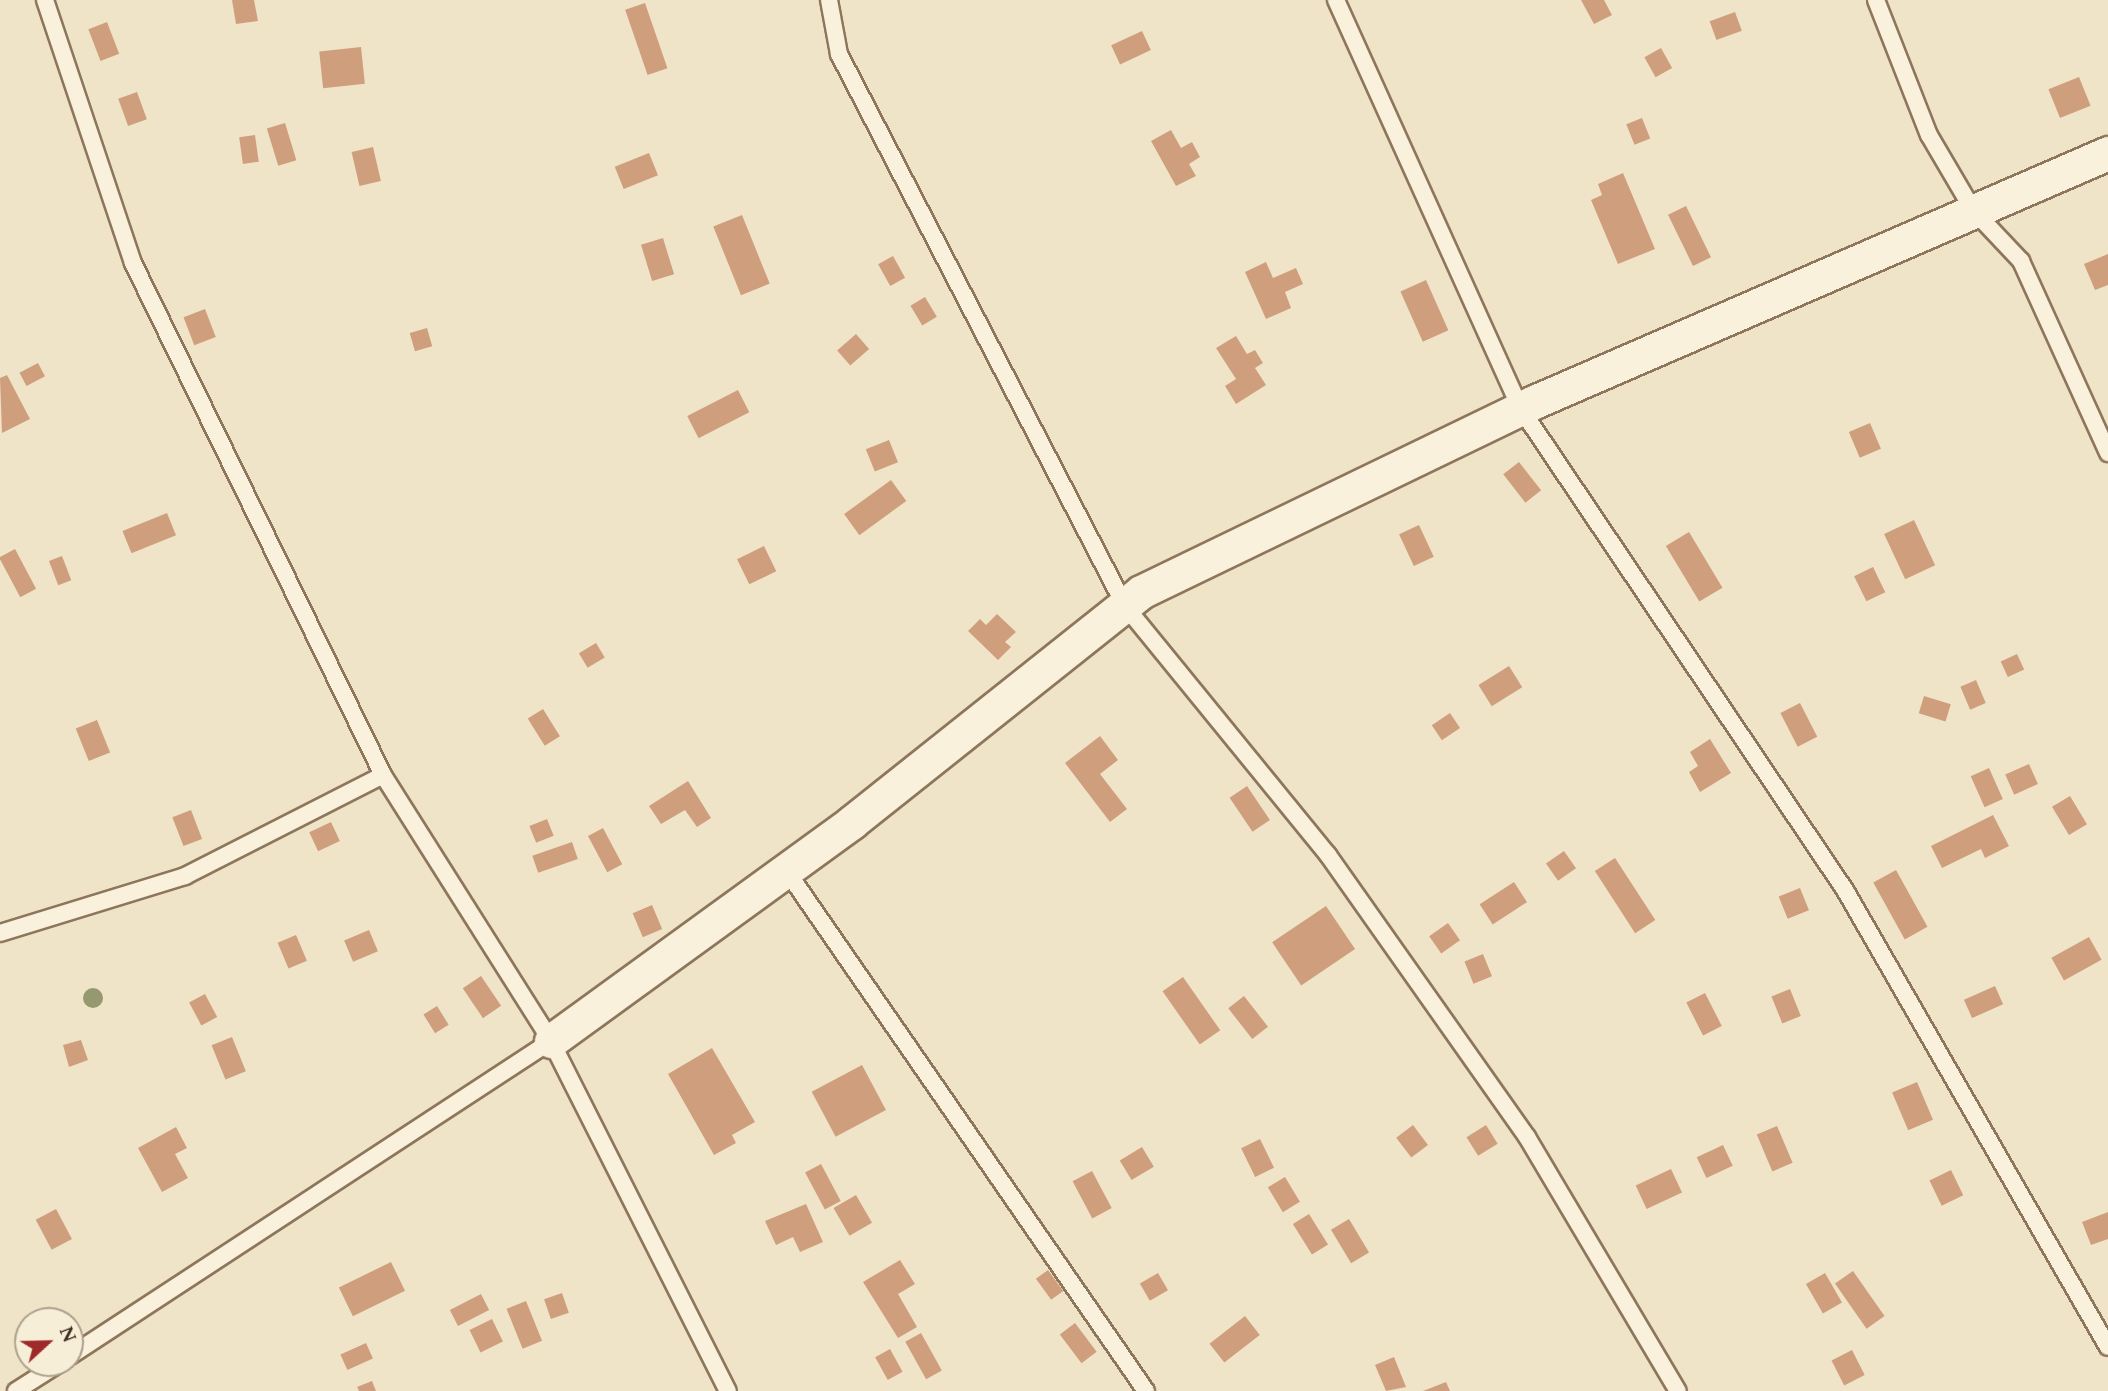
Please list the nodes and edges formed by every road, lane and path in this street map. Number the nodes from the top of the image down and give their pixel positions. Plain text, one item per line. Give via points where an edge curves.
1 (45, 0) edge
2 (829, 0) edge
3 (1336, 0) edge
4 (1876, 0) edge
5 (2108, 153) edge
6 (1973, 210) junction
7 (1521, 409) junction
8 (2108, 453) edge
9 (1125, 606) junction
10 (383, 775) junction
11 (786, 870) junction
12 (0, 933) edge
13 (551, 1041) junction
14 (84, 1347) edge
15 (2108, 1347) edge
16 (38, 1377) edge
17 (16, 1391) edge
18 (728, 1391) edge
19 (1146, 1391) edge
20 (1678, 1391) edge

1 - 10 lane via 133,263
2 - 9 lane via 839,54
3 - 7 lane
4 - 6 lane via 1929,135
5 - 6 street
6 - 7 street
6 - 8 lane via 2021,261
7 - 9 street via 1141,592
7 - 15 lane via 1845,890
9 - 11 street
9 - 20 lane via 1328,855 1519,1125
10 - 12 lane via 185,876
10 - 13 lane
11 - 13 street
11 - 19 lane
13 - 14 lane
13 - 18 lane
16 - 17 lane

